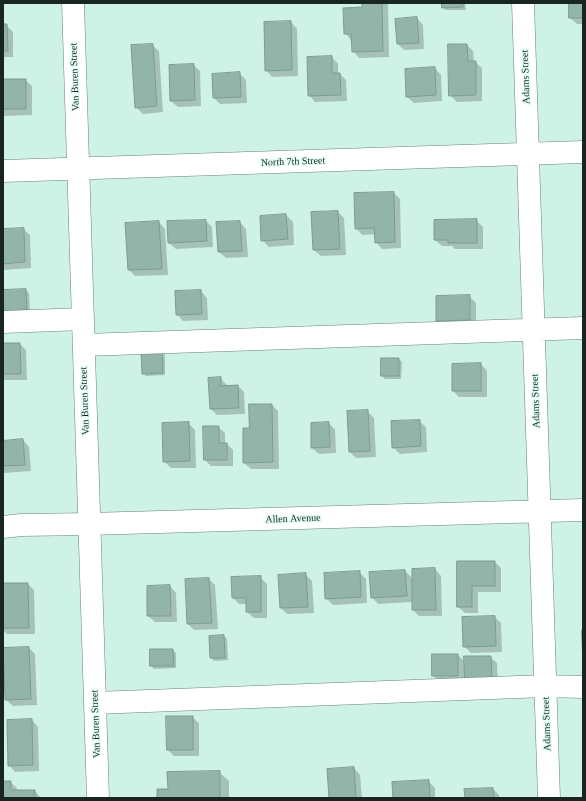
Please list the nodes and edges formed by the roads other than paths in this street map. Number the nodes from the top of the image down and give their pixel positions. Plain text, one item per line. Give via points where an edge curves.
1 (73, 3) edge
2 (523, 3) edge
3 (583, 152) edge
4 (529, 154) junction
5 (78, 169) junction
6 (3, 171) edge
7 (83, 319) junction
8 (3, 322) edge
9 (583, 328) edge
10 (534, 330) junction
11 (84, 345) junction
12 (583, 510) edge
13 (539, 512) junction
14 (89, 524) junction
15 (3, 527) edge
16 (546, 686) junction
17 (583, 686) edge
18 (95, 703) junction
19 (98, 798) edge
20 (549, 798) edge

1 - 5 street, Van Buren Street
2 - 4 street, Adams Street
3 - 4 street, North 7th Street
4 - 5 street, North 7th Street
4 - 10 street, Adams Street
5 - 6 street, North 7th Street
5 - 7 street, Van Buren Street
7 - 8 street
7 - 11 street, Van Buren Street
9 - 10 street
10 - 11 street
10 - 13 street, Adams Street
11 - 14 street, Van Buren Street
12 - 13 street, Allen Avenue
13 - 14 street, Allen Avenue
13 - 16 street, Adams Street
14 - 15 street, Allen Avenue
14 - 18 street, Van Buren Street
16 - 17 street
16 - 18 street
16 - 20 street, Adams Street
18 - 19 street, Van Buren Street

